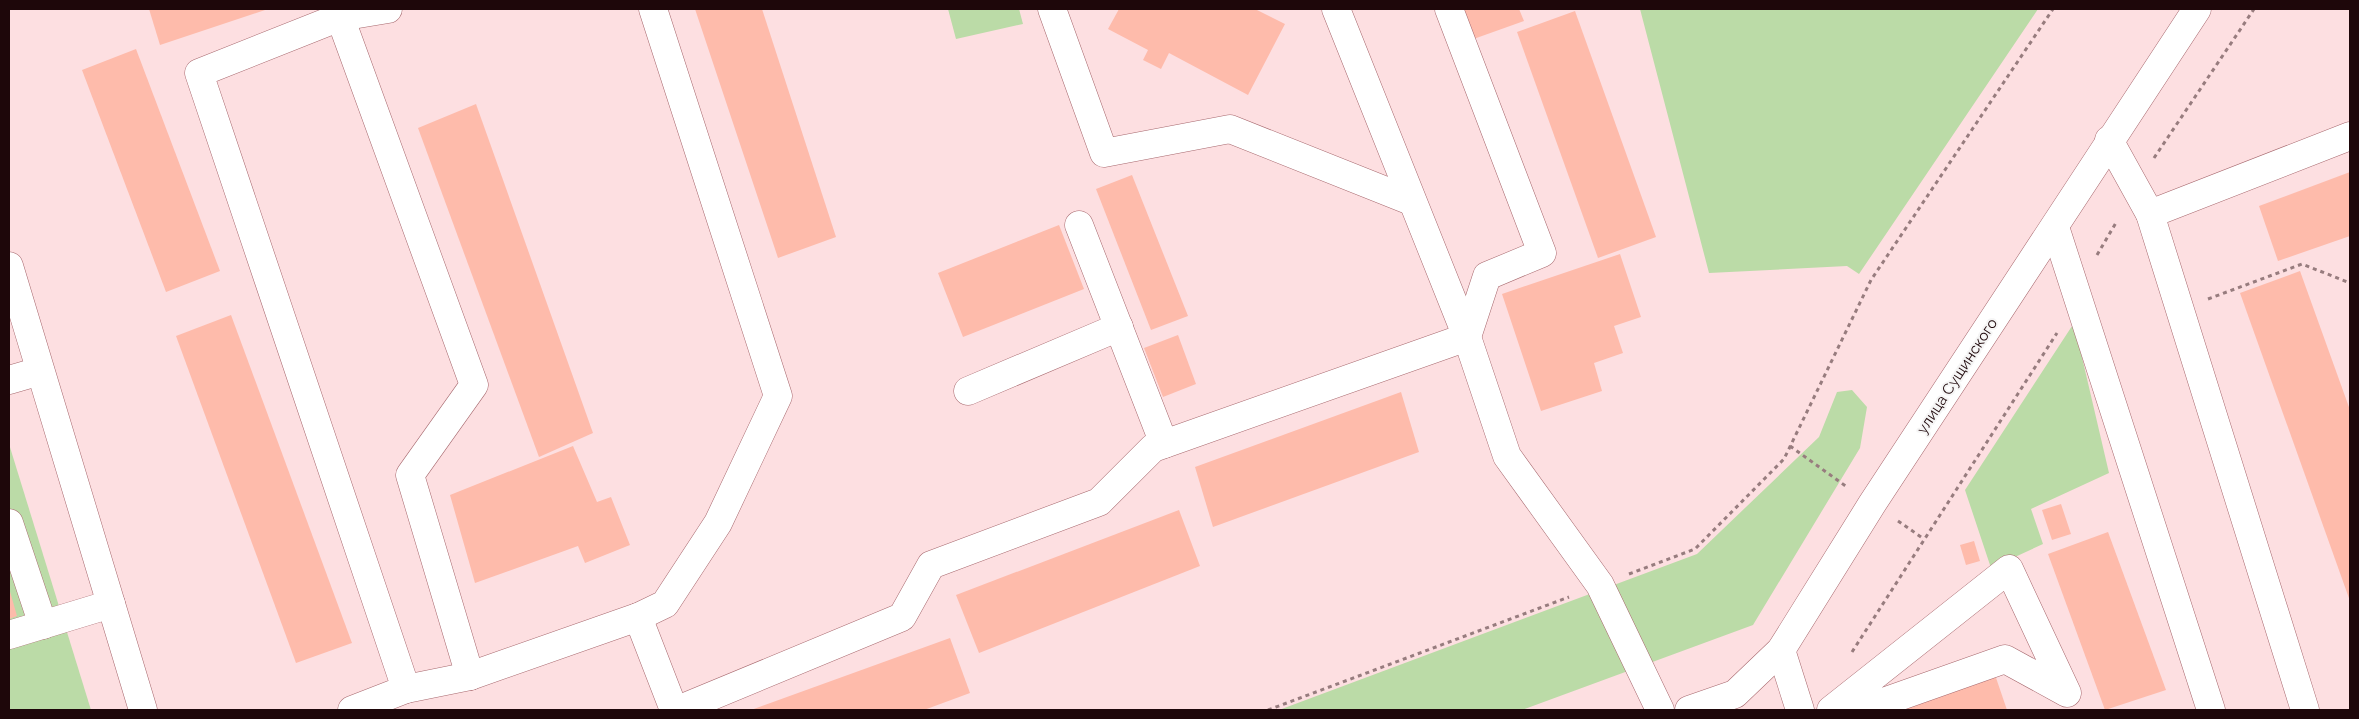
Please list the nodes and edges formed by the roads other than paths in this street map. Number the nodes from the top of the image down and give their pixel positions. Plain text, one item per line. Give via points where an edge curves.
1 (388, 9) edge
2 (653, 9) edge
3 (1052, 9) edge
4 (1336, 9) edge
5 (1449, 9) edge
6 (2197, 9) edge
7 (340, 17) junction
8 (2350, 136) edge
9 (2109, 140) junction
10 (1411, 201) junction
11 (2150, 214) junction
12 (1079, 225) dead end
13 (2055, 227) junction
14 (9, 266) edge
15 (1118, 327) junction
16 (1467, 337) junction
17 (40, 371) junction
18 (9, 380) edge
19 (968, 391) dead end
20 (1164, 444) junction
21 (9, 523) edge
22 (111, 604) junction
23 (638, 617) junction
24 (43, 625) junction
25 (9, 635) edge
26 (1781, 650) junction
27 (470, 676) junction
28 (406, 688) junction
29 (143, 710) edge
30 (352, 710) edge
31 (674, 710) edge
32 (678, 710) edge
33 (1660, 710) edge
34 (1689, 710) edge
35 (1800, 710) edge
36 (1831, 710) edge
37 (1861, 710) edge
38 (2211, 710) edge
39 (2305, 710) edge

1 - 7 street
2 - 23 street via 778,396 718,523 665,604
3 - 10 street via 1104,153 1230,129
4 - 10 street
5 - 16 street via 1542,253 1487,276
6 - 9 street, улица Сущинского
7 - 27 street via 474,385 410,475
7 - 28 street via 198,73
8 - 11 street
9 - 11 street
9 - 13 street, улица Сущинского
10 - 16 street
11 - 39 street
12 - 15 street
13 - 26 street, улица Сущинского via 1872,504
13 - 38 street
14 - 17 street
15 - 19 street
15 - 20 street
16 - 20 street
16 - 33 street via 1508,456 1600,585
17 - 18 street
17 - 22 street
20 - 32 street via 1153,448 1099,502 931,565 902,617
21 - 24 street
22 - 24 street
22 - 29 street
23 - 27 street
23 - 31 street
24 - 25 street
26 - 34 street, улица Сущинского via 1735,694
26 - 35 street
27 - 28 street
28 - 30 street
36 - 37 street via 2009,568 2066,693 2005,658

